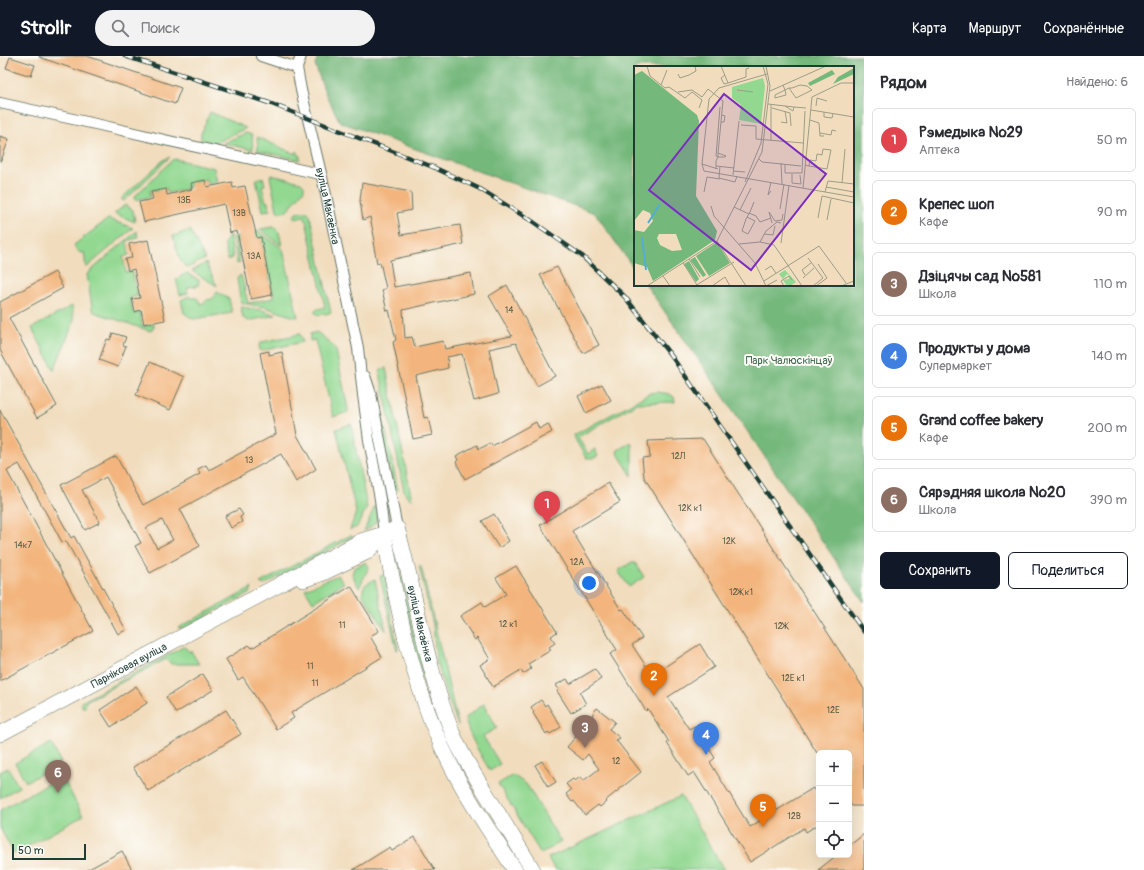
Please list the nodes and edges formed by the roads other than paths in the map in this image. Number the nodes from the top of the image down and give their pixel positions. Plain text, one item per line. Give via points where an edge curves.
1 (261, 56) edge
2 (301, 56) edge
3 (297, 68) junction
4 (0, 103) edge
5 (320, 174) junction
6 (358, 357) junction
7 (390, 531) junction
8 (0, 734) edge
9 (481, 785) junction
10 (467, 795) junction
11 (515, 870) edge
12 (533, 870) edge

1 - 3 street
2 - 3 street
3 - 5 street, вуліца Макаёнка
4 - 5 street
5 - 6 street, вуліца Макаёнка
6 - 7 street, вуліца Макаёнка via 369,440 380,499
6 - 7 street, вуліца Макаёнка via 371,394
7 - 8 street, Парніковая вуліца via 361,541
7 - 9 street, вуліца Макаёнка via 440,700 452,733
7 - 10 street, вуліца Макаёнка via 406,641 431,720
9 - 10 street
9 - 12 street, вуліца Макаёнка
10 - 11 street, вуліца Макаёнка

